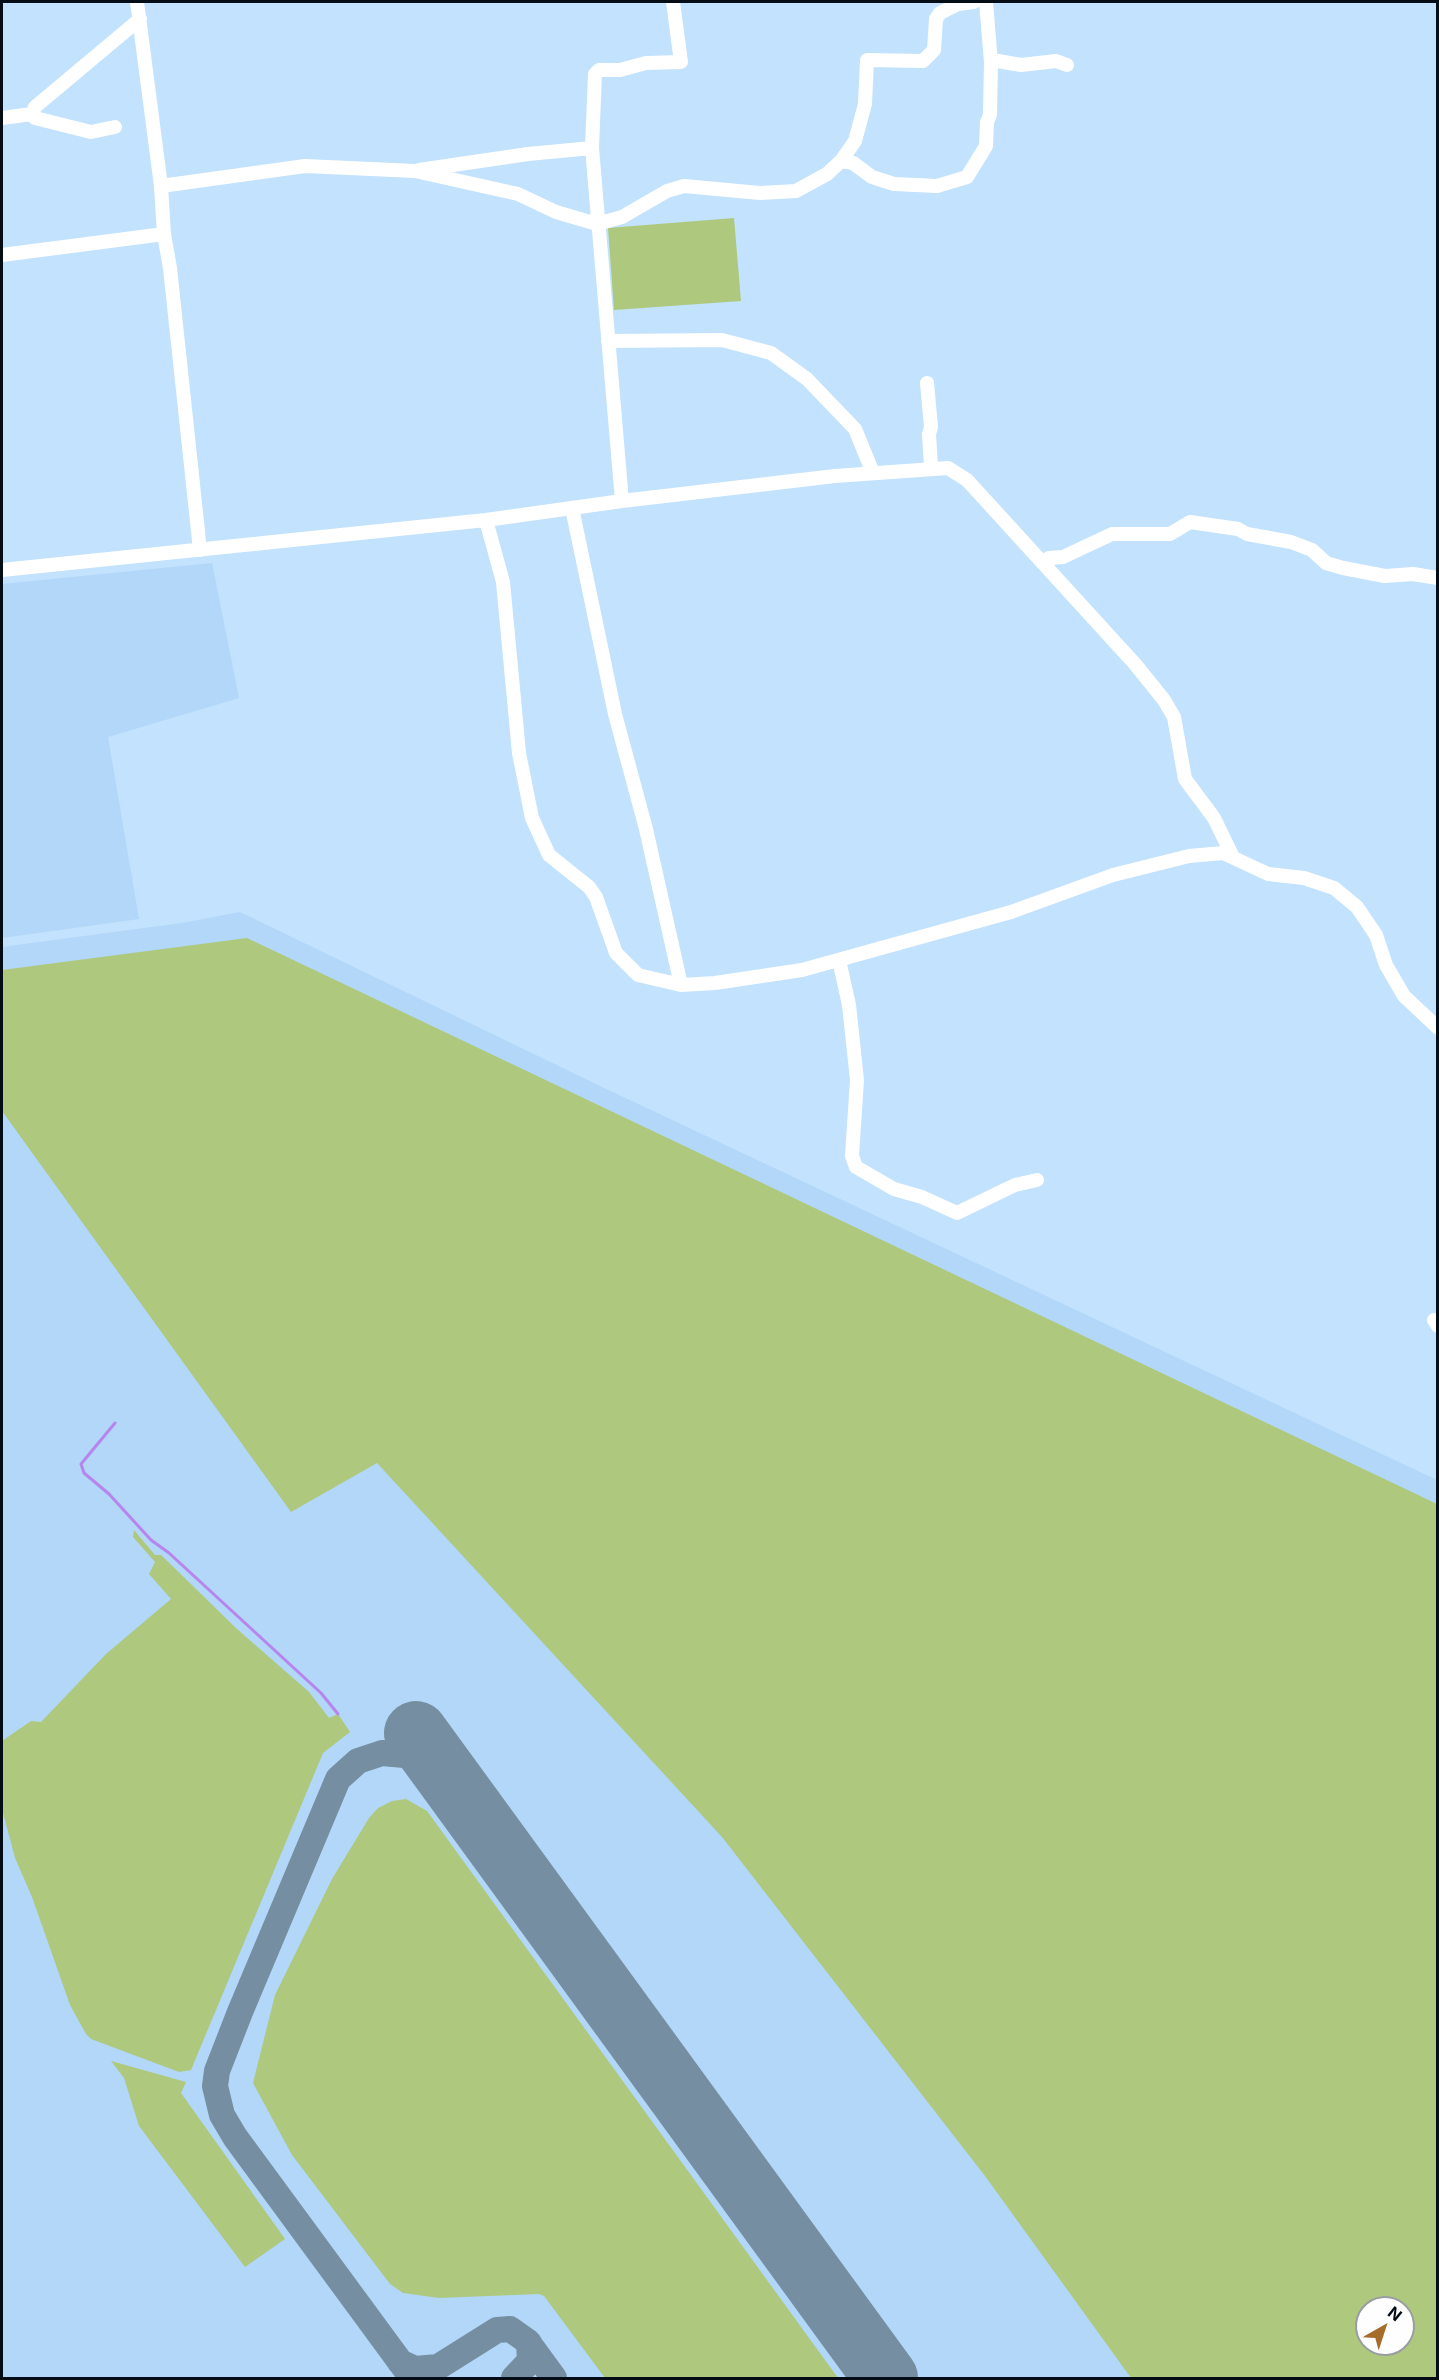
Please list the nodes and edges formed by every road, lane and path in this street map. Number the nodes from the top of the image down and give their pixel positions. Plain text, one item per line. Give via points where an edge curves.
1 (137, 2) edge
2 (673, 2) edge
3 (974, 2) edge
4 (986, 2) edge
5 (140, 19) junction
6 (991, 62) junction
7 (1067, 65) dead end
8 (32, 114) junction
9 (2, 118) edge
10 (116, 127) dead end
11 (592, 148) junction
12 (841, 161) junction
13 (415, 171) junction
14 (161, 186) junction
15 (597, 224) junction
16 (164, 234) junction
17 (2, 255) edge
18 (608, 341) junction
19 (927, 383) dead end
20 (931, 467) junction
21 (873, 472) junction
22 (622, 501) junction
23 (572, 508) junction
24 (486, 520) junction
25 (200, 550) junction
26 (1042, 562) junction
27 (2, 570) edge
28 (1437, 578) edge
29 (1232, 855) junction
30 (839, 960) junction
31 (681, 985) junction
32 (1437, 1028) edge
33 (1037, 1180) dead end

1 - 5 street
2 - 11 street via 681,62 599,70 595,74
3 - 12 street via 958,4 940,13 934,50 923,61 867,60 862,124
4 - 6 street
5 - 8 street via 35,107
5 - 14 street
6 - 7 street via 1021,66 1056,61
6 - 12 street via 986,146 967,177 938,186 894,184
8 - 9 street
8 - 10 street via 91,132
11 - 13 street
11 - 15 street
12 - 15 street via 817,182 796,191 760,193 684,186 658,195 622,217
13 - 14 street via 304,166
13 - 15 street via 518,194 556,212
14 - 16 street
15 - 18 street
16 - 17 street
16 - 25 street
18 - 21 street via 722,340 771,353 807,379 855,429
18 - 22 street
19 - 20 street
20 - 21 street
20 - 26 street via 948,468 968,480
21 - 22 street
22 - 23 street
23 - 24 street
23 - 31 street via 615,714
24 - 25 street
24 - 31 street via 503,582 519,753 532,818 542,845 559,864 590,887 612,945 625,965 638,975
25 - 27 street
26 - 28 street via 1063,557 1112,534 1170,534 1190,522 1291,542 1312,550 1326,563 1343,568 1385,576 1413,574
26 - 29 street via 1164,700 1174,717 1185,779 1214,818
29 - 30 street via 1189,856 1113,874 1011,912
29 - 32 street via 1268,874 1304,878 1334,888 1357,907 1376,935 1386,965 1404,996
30 - 31 street via 791,971
30 - 33 street via 849,1005 857,1080 852,1156 856,1167 894,1190 922,1197 957,1213 1015,1185

